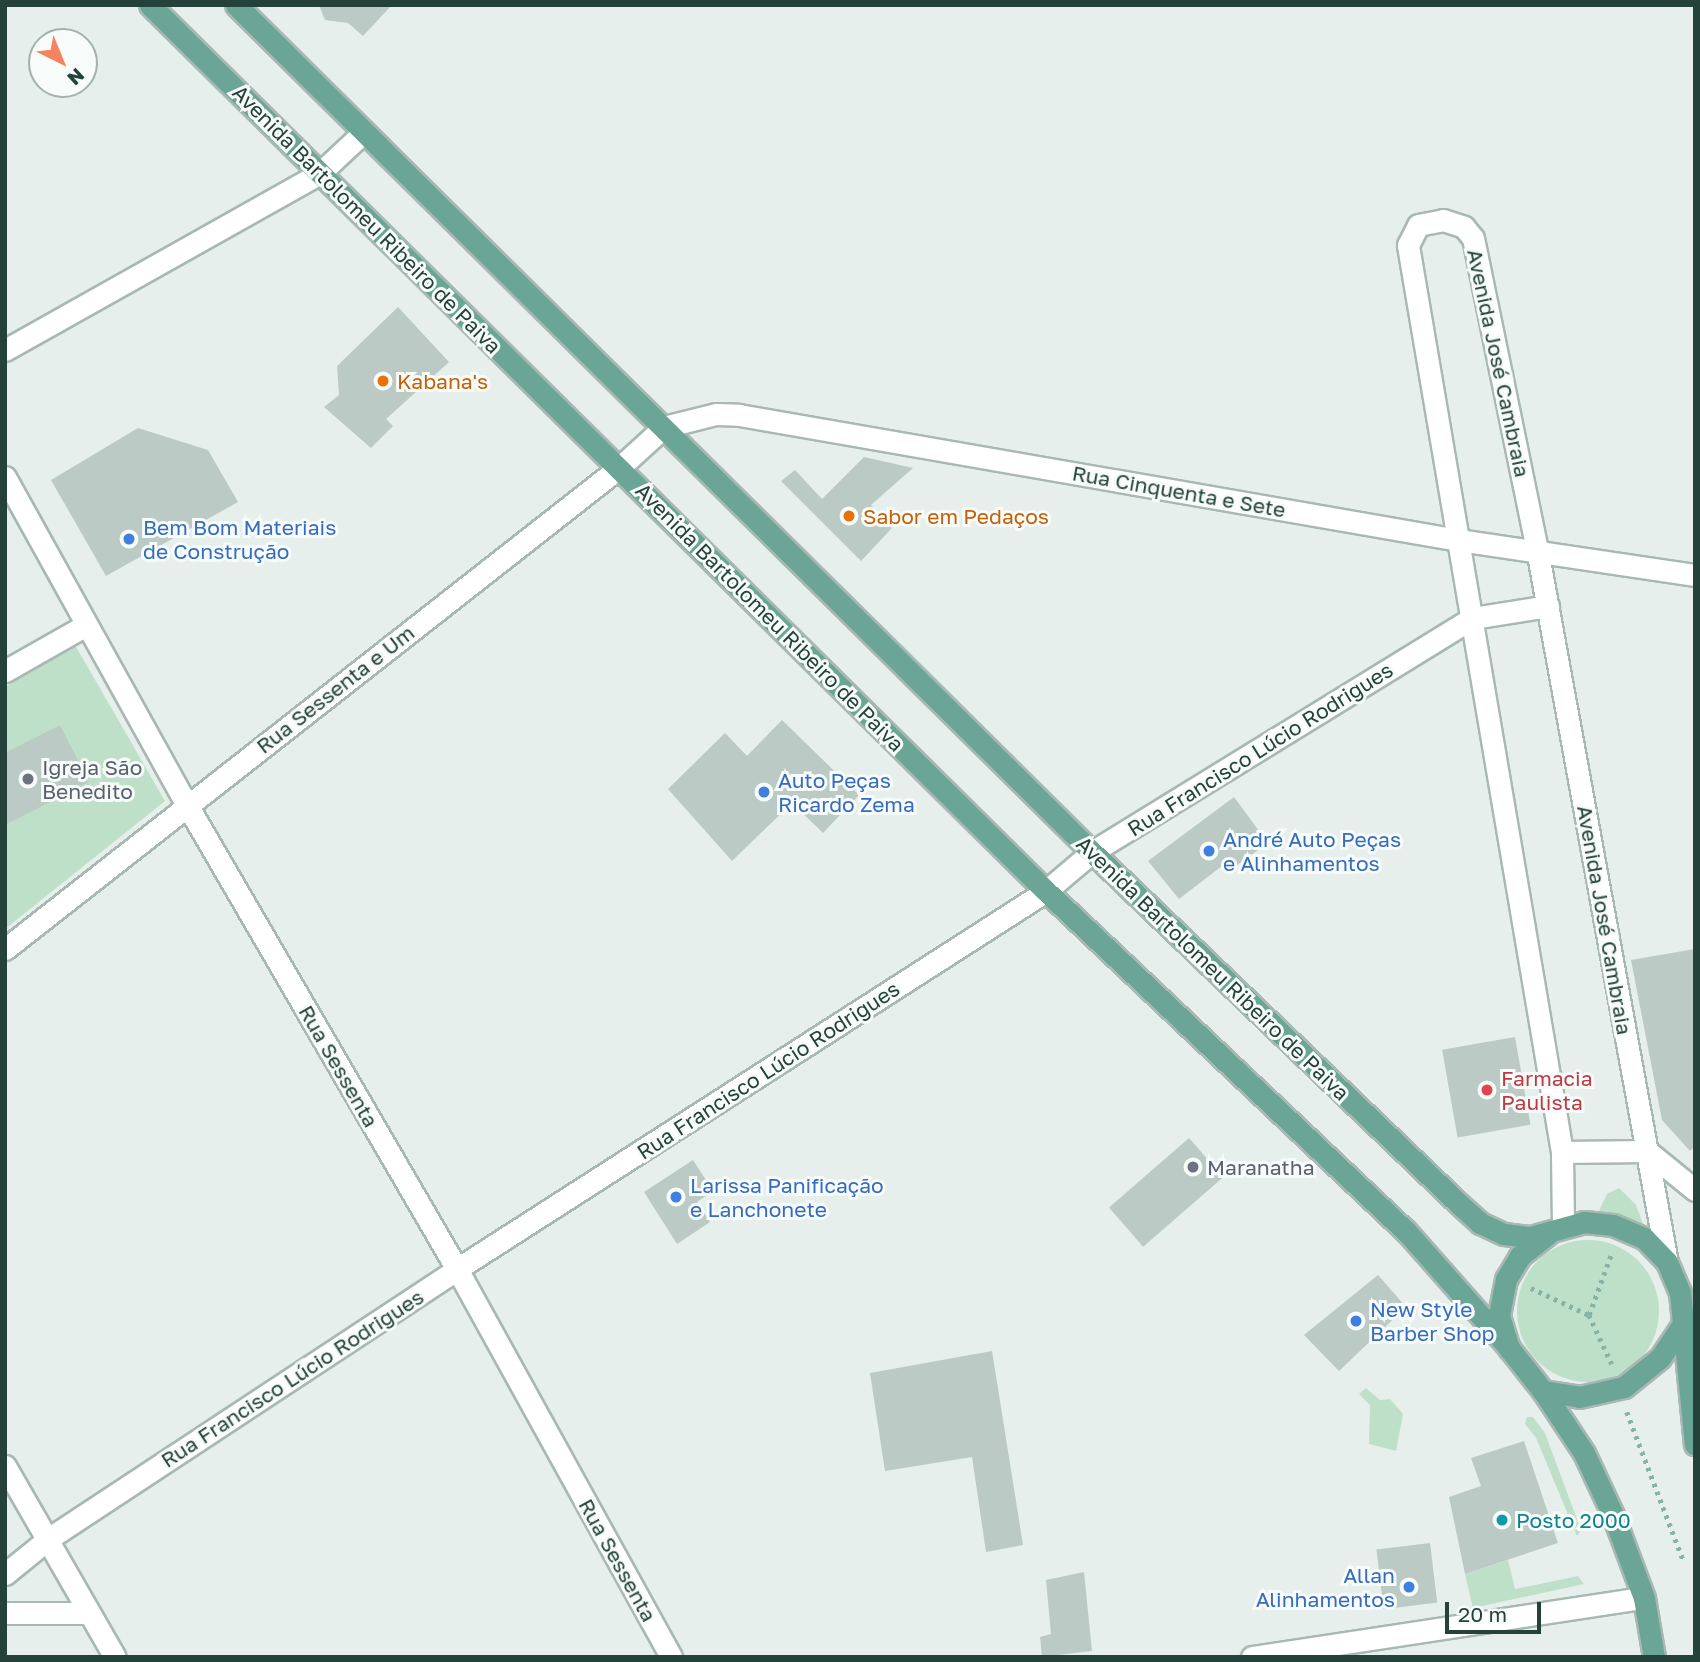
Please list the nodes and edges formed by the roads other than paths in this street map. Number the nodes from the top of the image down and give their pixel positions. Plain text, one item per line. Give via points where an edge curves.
1 (150, 5) edge
2 (236, 5) edge
3 (364, 132) junction
4 (320, 173) junction
5 (5, 350) edge
6 (664, 427) junction
7 (620, 467) junction
8 (5, 477) edge
9 (1458, 540) junction
10 (1537, 549) junction
11 (1695, 575) edge
12 (1548, 606) junction
13 (1473, 618) junction
14 (86, 625) junction
15 (5, 671) edge
16 (187, 805) junction
17 (1092, 852) junction
18 (1046, 891) junction
19 (5, 949) edge
20 (1647, 1151) junction
21 (1562, 1152) junction
22 (1695, 1191) edge
23 (1559, 1228) junction
24 (1667, 1262) junction
25 (457, 1269) junction
26 (1688, 1323) edge
27 (1509, 1348) junction
28 (1543, 1391) junction
29 (1695, 1444) edge
30 (5, 1466) edge
31 (48, 1539) junction
32 (5, 1574) edge
33 (1644, 1598) junction
34 (5, 1613) edge
35 (89, 1613) junction
36 (1650, 1653) edge
37 (115, 1657) edge
38 (671, 1657) edge
39 (1252, 1657) edge

1 - 4 main road, Avenida Bartolomeu Ribeiro de Paiva
2 - 3 main road, Avenida Bartolomeu Ribeiro de Paiva
3 - 4 street
3 - 6 main road, Avenida Bartolomeu Ribeiro de Paiva
4 - 5 street
4 - 7 main road, Avenida Bartolomeu Ribeiro de Paiva
6 - 7 street, Rua Sessenta e Um
6 - 9 street, Rua Cinquenta e Sete via 716,414 739,415
6 - 17 main road, Avenida Bartolomeu Ribeiro de Paiva
7 - 16 street, Rua Sessenta e Um
7 - 18 main road, Avenida Bartolomeu Ribeiro de Paiva
8 - 14 street, Rua Sessenta
9 - 10 street, Rua Cinquenta e Sete
9 - 10 street, Avenida José Cambraia via 1408,245 1418,225 1443,220 1464,227 1473,238
9 - 13 street, Avenida José Cambraia
10 - 11 street, Rua Cinquenta e Sete
10 - 12 street, Avenida José Cambraia
12 - 13 street, Rua Francisco Lúcio Rodrigues
12 - 20 street, Avenida José Cambraia
13 - 17 street, Rua Francisco Lúcio Rodrigues
13 - 21 street, Avenida José Cambraia
14 - 15 street
14 - 16 street, Rua Sessenta
16 - 19 street, Rua Sessenta e Um
16 - 25 street, Rua Sessenta
17 - 18 street, Rua Francisco Lúcio Rodrigues
17 - 23 main road, Avenida Bartolomeu Ribeiro de Paiva via 1480,1223 1520,1237
18 - 25 street, Rua Francisco Lúcio Rodrigues
18 - 27 main road, Avenida Bartolomeu Ribeiro de Paiva via 1406,1231
20 - 21 street
20 - 22 street
20 - 24 street, Avenida José Cambraia
21 - 23 street, Avenida José Cambraia
23 - 24 main road via 1584,1223 1619,1228 1644,1238
23 - 27 main road via 1520,1256 1506,1279 1499,1316
24 - 26 main road
25 - 31 street, Rua Francisco Lúcio Rodrigues
25 - 38 street, Rua Sessenta
26 - 28 main road via 1642,1377 1624,1387 1579,1396
26 - 29 main road
27 - 28 main road
28 - 33 main road via 1584,1453 1614,1515
30 - 31 street
31 - 32 street, Rua Francisco Lúcio Rodrigues
31 - 35 street
33 - 36 main road
33 - 39 street
34 - 35 street
35 - 37 street

